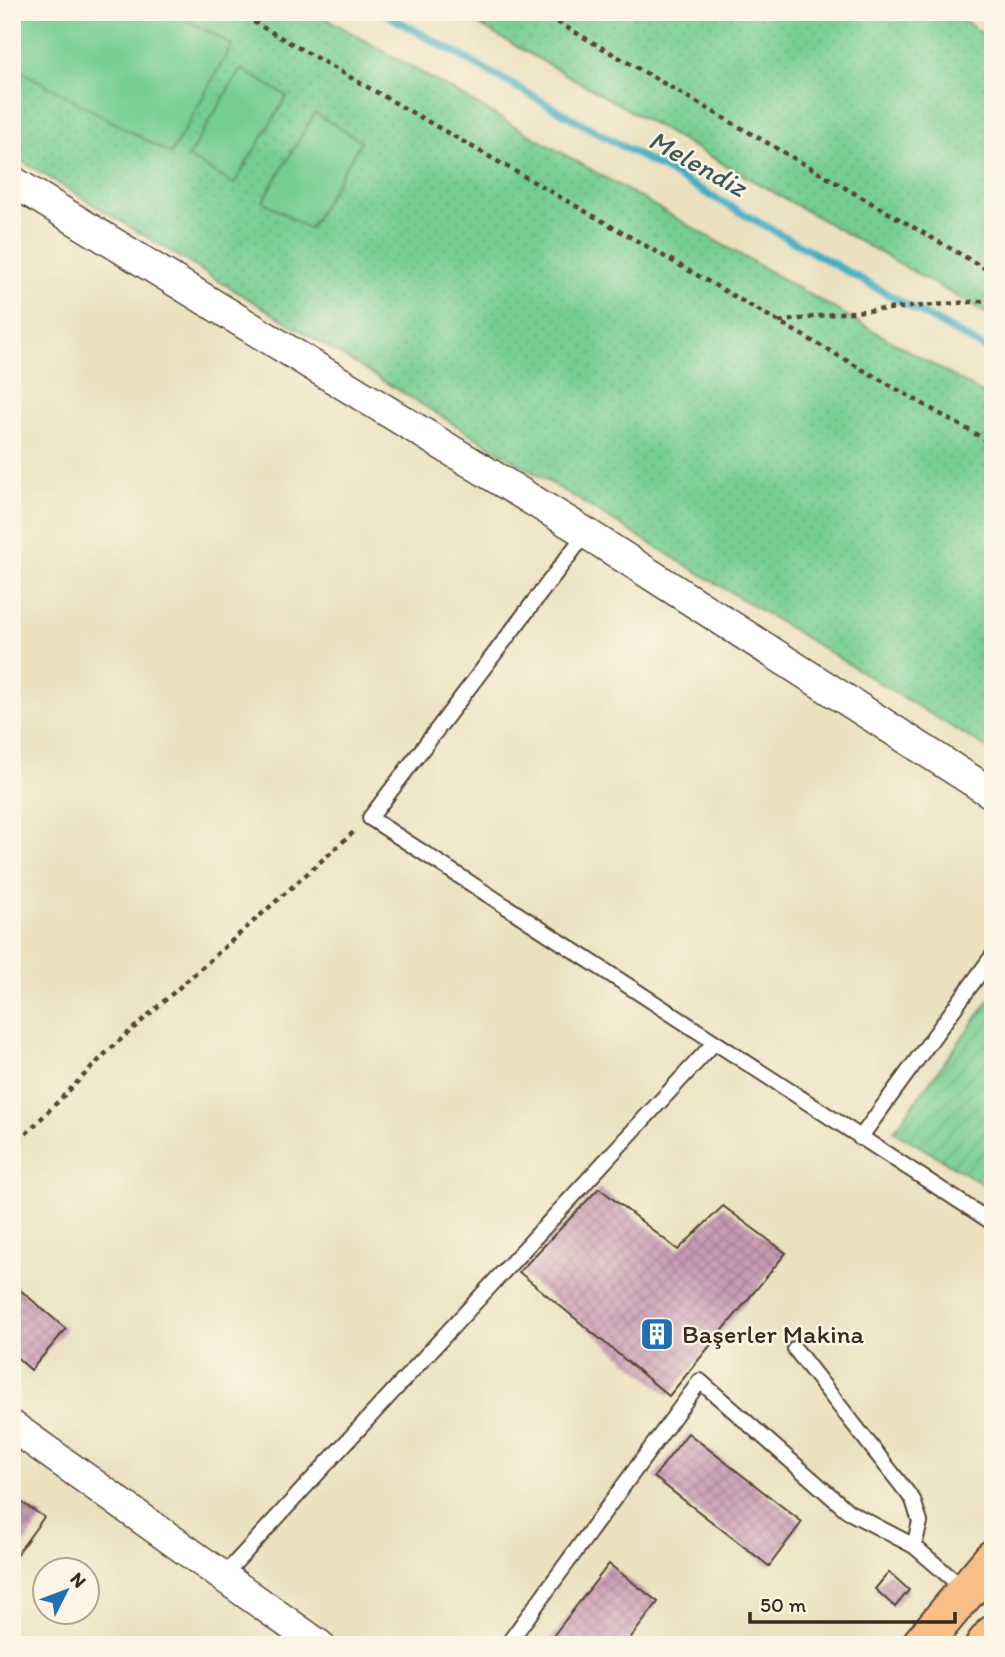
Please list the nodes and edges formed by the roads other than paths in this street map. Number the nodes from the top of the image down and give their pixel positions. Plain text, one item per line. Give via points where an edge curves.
1 (12, 181) edge
2 (586, 533) junction
3 (993, 794) edge
4 (993, 955) edge
5 (714, 1043) junction
6 (860, 1138) junction
7 (993, 1223) edge
8 (795, 1349) dead end
9 (12, 1426) edge
10 (914, 1546) junction
11 (993, 1559) edge
12 (224, 1576) junction
13 (966, 1591) junction
14 (993, 1635) edge
15 (319, 1645) edge
16 (507, 1645) edge
17 (921, 1645) edge
18 (985, 1645) edge

1 - 2 street
2 - 3 street
2 - 5 lane via 370,818
4 - 6 lane
5 - 6 lane
5 - 12 lane
6 - 7 lane
8 - 10 lane via 913,1500 920,1522
9 - 12 street
10 - 13 lane
10 - 16 lane via 849,1512 700,1381
11 - 13 main road
12 - 15 street
13 - 17 main road
14 - 18 main road

